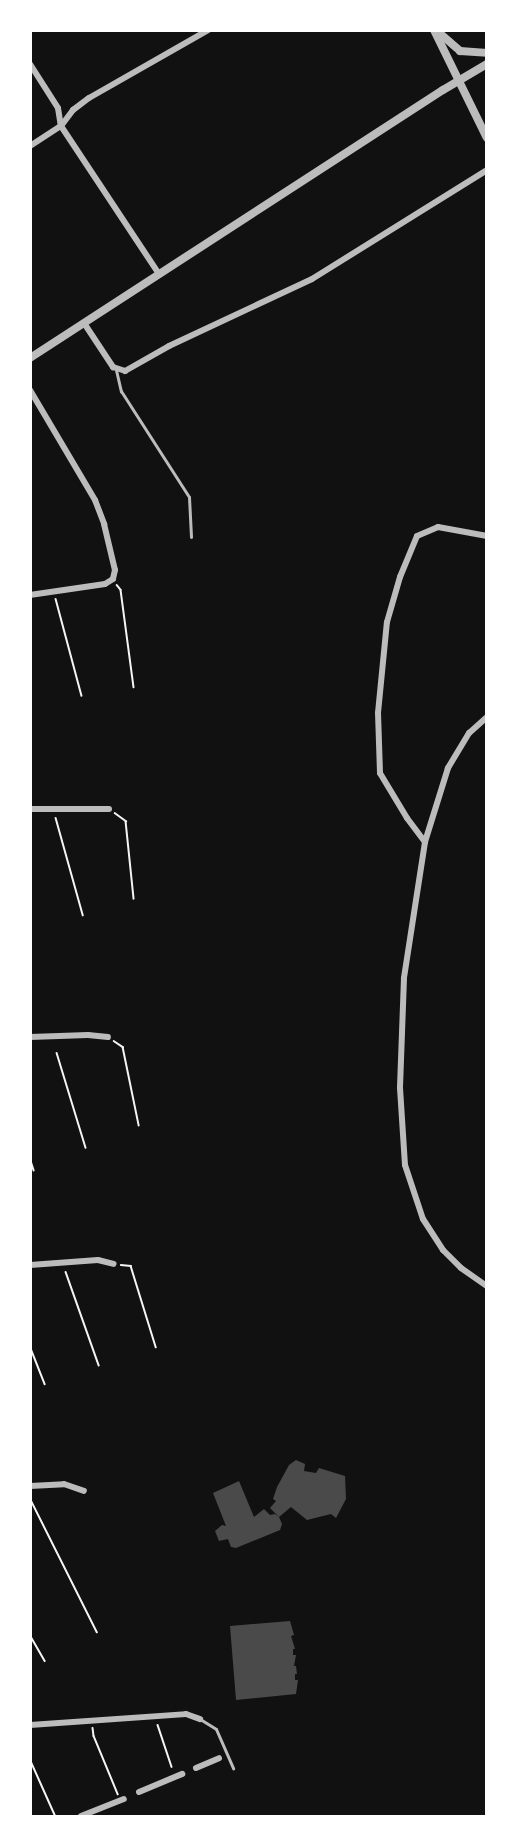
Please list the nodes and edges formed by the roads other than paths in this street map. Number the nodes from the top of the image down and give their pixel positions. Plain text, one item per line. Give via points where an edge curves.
1 (208, 30) edge
2 (435, 30) edge
3 (487, 52) edge
4 (30, 64) edge
5 (487, 64) edge
6 (459, 80) junction
7 (61, 126) junction
8 (487, 138) edge
9 (30, 146) edge
10 (487, 170) edge
11 (159, 274) junction
12 (84, 323) junction
13 (30, 358) edge
14 (116, 370) junction
15 (30, 390) edge
16 (487, 536) edge
17 (191, 537) dead end
18 (30, 595) edge
19 (487, 717) edge
20 (30, 809) edge
21 (110, 809) road end
22 (426, 842) junction
23 (30, 1037) edge
24 (108, 1037) road end
25 (114, 1264) road end
26 (30, 1265) edge
27 (487, 1286) edge
28 (30, 1486) edge
29 (84, 1491) dead end
30 (201, 1719) joint
31 (30, 1725) edge
32 (219, 1758) dead end
33 (196, 1768) dead end
34 (233, 1768) dead end
35 (179, 1775) road end
36 (139, 1792) dead end
37 (122, 1799) road end
38 (81, 1816) edge

1 - 7 street via 89,98
2 - 3 street via 460,51
2 - 6 street
4 - 7 street via 58,108
5 - 6 street
6 - 8 street
6 - 11 street
7 - 9 street
7 - 11 street
10 - 14 street via 303,284 169,346 129,369
11 - 12 street
12 - 13 street
12 - 14 street
14 - 17 lane via 121,391 189,497
15 - 18 street via 95,500 112,555 113,579 94,586
16 - 22 street via 438,528 417,536 387,622 378,713 380,773
19 - 22 street via 469,734 448,768
20 - 21 street
22 - 27 street via 404,978 400,1088 405,1165 413,1195 432,1235 461,1268
23 - 24 street
25 - 26 street via 98,1260
28 - 29 street via 64,1484
30 - 31 street via 186,1714
30 - 34 lane via 216,1729
32 - 33 street
35 - 36 street
37 - 38 street

